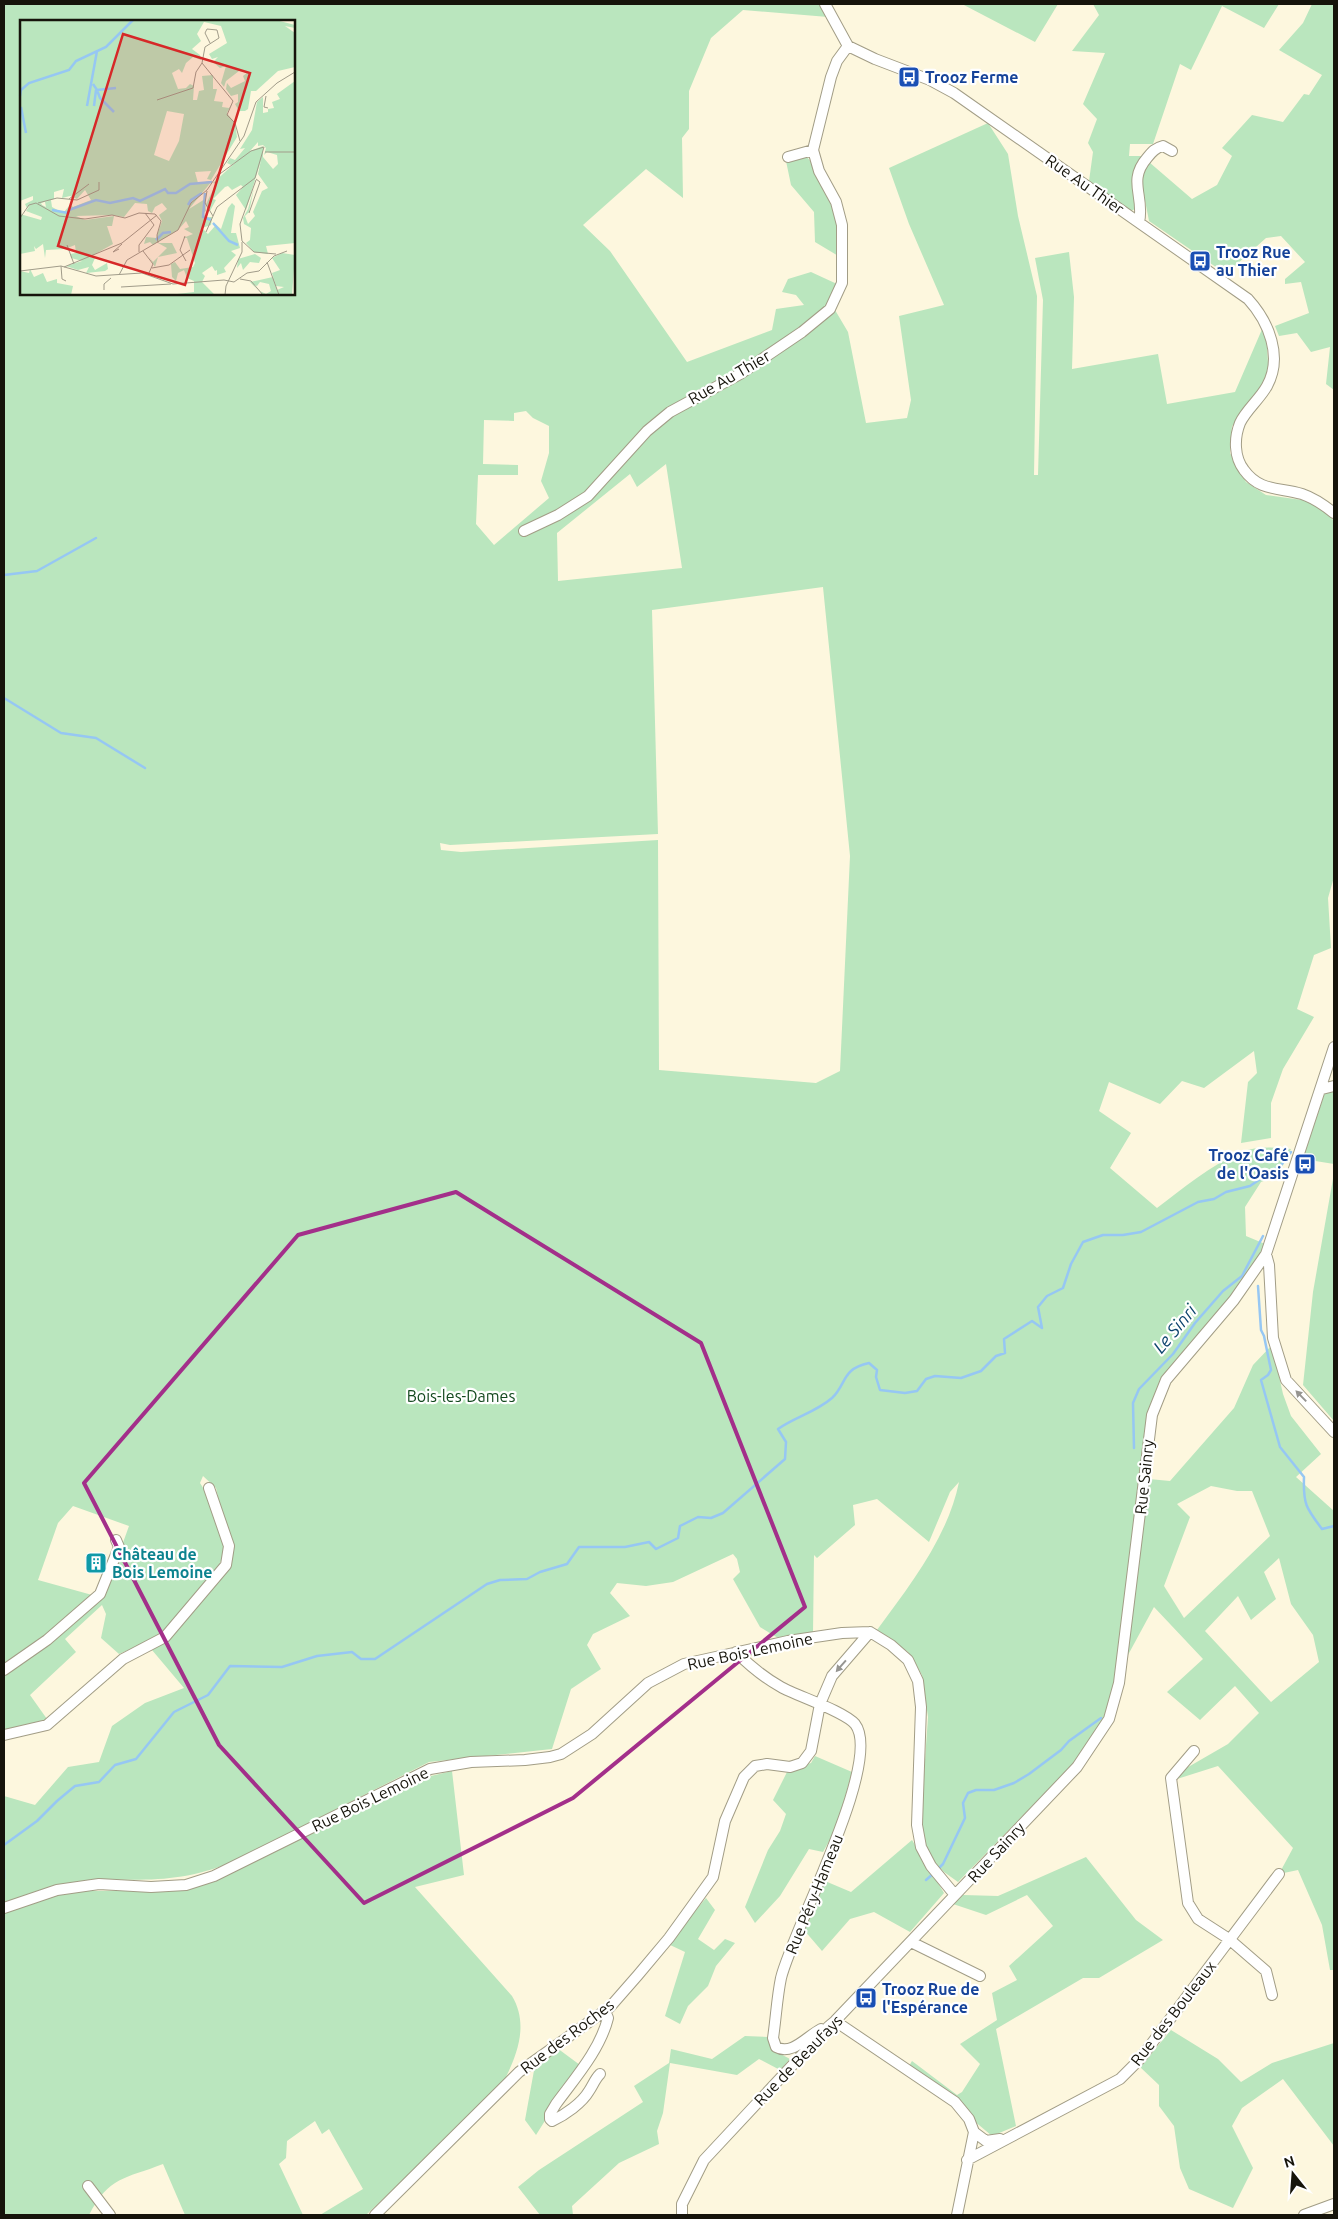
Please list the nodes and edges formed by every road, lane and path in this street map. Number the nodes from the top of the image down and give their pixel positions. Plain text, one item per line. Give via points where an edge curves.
1 (825, 4) edge
2 (848, 46) junction
3 (813, 150) junction
4 (1172, 151) dead end
5 (788, 158) dead end
6 (1139, 222) junction
7 (1334, 513) edge
8 (524, 532) dead end
9 (1334, 1048) edge
10 (1334, 1086) edge
11 (1322, 1089) junction
12 (1266, 1254) junction
13 (1334, 1432) edge
14 (209, 1488) dead end
15 (116, 1540) dead end
16 (870, 1632) junction
17 (736, 1652) junction
18 (4, 1670) edge
19 (820, 1704) junction
20 (4, 1735) edge
21 (1194, 1751) dead end
22 (1279, 1874) dead end
23 (955, 1895) junction
24 (4, 1908) edge
25 (1229, 1939) junction
26 (911, 1942) junction
27 (980, 1976) dead end
28 (1272, 1995) dead end
29 (605, 2011) junction
30 (832, 2023) junction
31 (600, 2074) dead end
32 (974, 2132) junction
33 (1006, 2138) junction
34 (967, 2160) junction
35 (88, 2186) dead end
36 (1334, 2204) edge
37 (110, 2215) edge
38 (375, 2215) edge
39 (682, 2215) edge
40 (957, 2215) edge
41 (1304, 2215) edge

1 - 2 street
2 - 3 street via 831,77
2 - 6 street, Rue Au Thier via 954,93
3 - 5 street
3 - 8 street, Rue Au Thier via 819,171 836,202 842,225 842,283 830,309 740,374 670,412 588,496
4 - 6 street, Rue Au Thier via 1163,146 1156,148 1140,166 1136,184 1141,212
6 - 7 street, Rue Au Thier via 1248,299 1268,326 1273,373 1267,387 1240,423 1235,449 1244,470 1262,487 1302,494 1322,502
9 - 11 street, Rue Sainry
10 - 11 street
11 - 12 street, Rue Sainry
13 -> 12 street via 1286,1380 1273,1338
12 - 23 street, Rue Sainry via 1234,1300 1166,1380 1152,1415 1127,1630 1119,1683 1108,1719 1076,1767
14 - 20 street via 229,1546 226,1565 165,1636 122,1658 47,1726
15 - 18 street via 119,1547 100,1594 47,1640
16 - 17 street, Rue Bois Lemoine via 788,1641
16 -> 19 street via 832,1676
16 - 23 street via 908,1660 918,1681 921,1707 917,1826 921,1847 931,1866
17 - 19 street, Rue Péry-Hameau via 760,1674
17 - 24 street, Rue Bois Lemoine via 684,1664 660,1676 637,1692 592,1734 561,1754 430,1769 214,1876 186,1885 99,1884 57,1890
19 - 29 street, Rue des Roches via 811,1751 802,1763 790,1767 755,1766 744,1777 725,1820 713,1877 669,1938
19 - 30 street, Rue Péry-Hameau via 854,1723 861,1736 858,1769 839,1833 781,1977 774,2038 776,2047 791,2049
21 - 25 street via 1171,1778 1188,1903 1198,1919
22 - 25 street, Rue des Bouleaux
23 - 26 street, Rue de Beaufays
25 - 28 street via 1266,1970
25 - 33 street, Rue des Bouleaux via 1140,2059 1120,2078
26 - 27 street
26 - 30 street, Rue de Beaufays
29 - 31 street via 608,2018 598,2044 556,2104 550,2119 560,2117 576,2105
29 - 38 street, Rue des Roches via 519,2072
30 - 32 street via 955,2102 969,2119
30 - 39 street, Rue de Beaufays via 704,2160 682,2204
32 - 33 street, Rue des Bouleaux via 986,2141
32 - 34 street
33 - 34 street, Rue des Bouleaux
34 - 40 street
35 - 37 street
36 - 41 street

